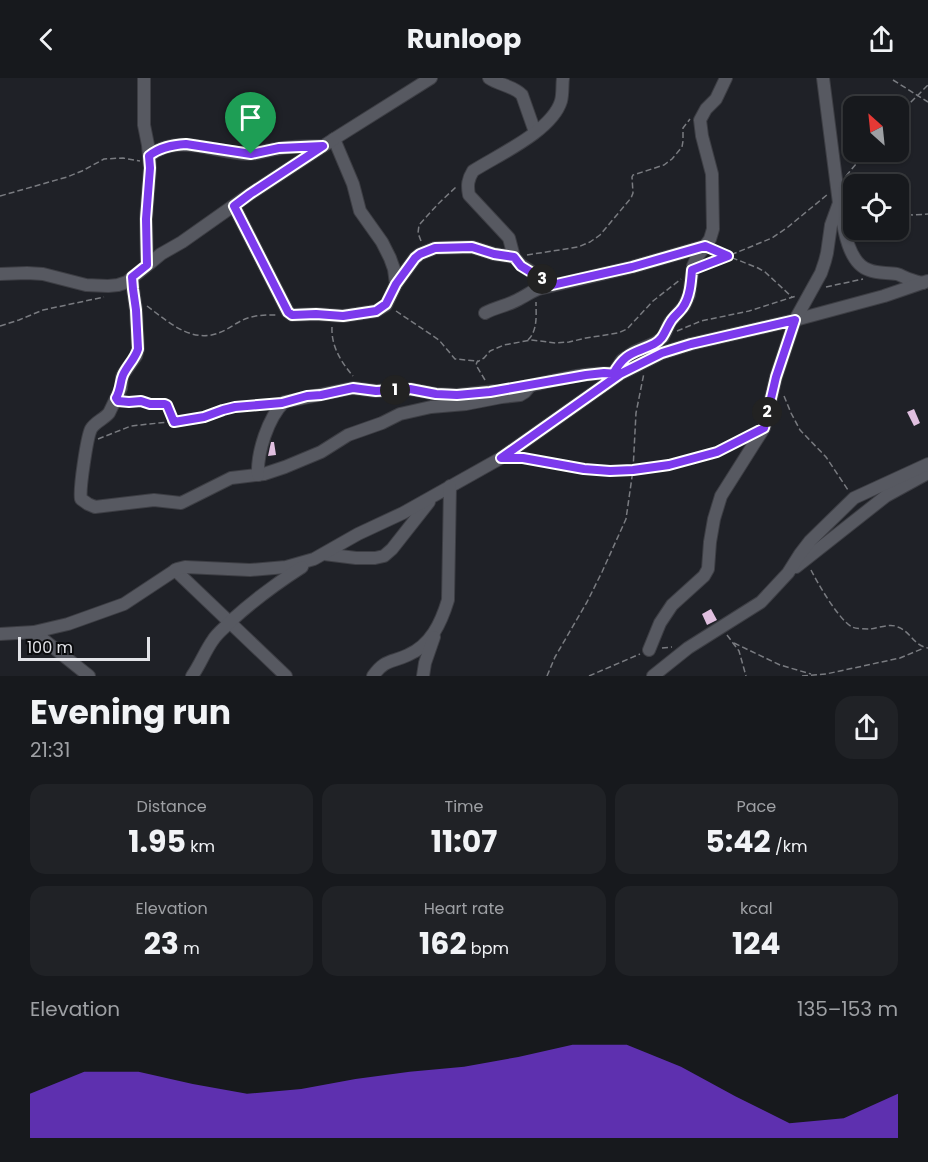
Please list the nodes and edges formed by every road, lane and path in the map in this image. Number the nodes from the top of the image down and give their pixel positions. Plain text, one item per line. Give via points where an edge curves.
1 (144, 78) edge
2 (431, 78) edge
3 (489, 78) edge
4 (563, 78) edge
5 (726, 78) edge
6 (823, 78) edge
7 (894, 80) dead end
8 (928, 85) edge
9 (918, 95) junction
10 (928, 102) edge
11 (909, 104) edge
12 (690, 120) dead end
13 (535, 132) junction
14 (334, 139) junction
15 (323, 146) junction
16 (149, 158) junction
17 (858, 162) edge
18 (469, 177) junction
19 (837, 187) junction
20 (0, 196) edge
21 (839, 203) junction
22 (234, 206) junction
23 (909, 214) edge
24 (928, 214) edge
25 (705, 246) junction
26 (386, 250) junction
27 (417, 256) junction
28 (728, 256) junction
29 (514, 257) junction
30 (147, 265) junction
31 (692, 270) junction
32 (0, 274) edge
33 (882, 274) junction
34 (132, 277) junction
35 (926, 282) edge
36 (396, 284) junction
37 (552, 285) junction
38 (538, 289) junction
39 (812, 290) junction
40 (102, 297) dead end
41 (134, 297) junction
42 (793, 298) junction
43 (384, 306) junction
44 (485, 313) dead end
45 (292, 315) junction
46 (339, 316) junction
47 (795, 320) junction
48 (0, 326) edge
49 (663, 337) junction
50 (527, 340) junction
51 (478, 361) junction
52 (647, 361) junction
53 (617, 374) junction
54 (352, 375) dead end
55 (530, 386) junction
56 (490, 392) junction
57 (783, 395) dead end
58 (116, 398) junction
59 (282, 403) junction
60 (174, 422) junction
61 (743, 439) dead end
62 (88, 440) junction
63 (501, 458) junction
64 (928, 464) edge
65 (633, 470) junction
66 (928, 473) edge
67 (258, 475) junction
68 (450, 486) junction
69 (436, 494) junction
70 (854, 498) junction
71 (319, 556) junction
72 (805, 559) junction
73 (175, 570) junction
74 (788, 573) junction
75 (230, 622) junction
76 (721, 627) junction
77 (437, 630) junction
78 (34, 632) junction
79 (0, 634) edge
80 (734, 643) junction
81 (927, 647) edge
82 (688, 648) junction
83 (649, 650) junction
84 (812, 674) junction
85 (89, 676) edge
86 (192, 676) edge
87 (285, 676) edge
88 (373, 676) edge
89 (423, 676) edge
90 (548, 676) edge
91 (589, 676) edge
92 (653, 676) edge
93 (746, 676) edge
94 (802, 676) edge

1 - 16 street
2 - 14 street
3 - 13 street via 519,91
4 - 13 street via 557,109
5 - 25 street via 700,120 712,174 713,229
6 - 19 street
7 - 9 path
8 - 9 path
9 - 10 path
9 - 11 path
12 - 29 path via 683,128 682,147 672,159 633,175 631,198 596,240 578,247
13 - 18 street
14 - 15 street
14 - 26 street via 360,212
15 - 16 street via 251,154 177,145 155,151
15 - 22 street
16 - 20 path via 104,159 67,177
16 - 30 street
17 - 19 path
18 - 27 path via 419,225 421,244
18 - 29 street via 469,195 509,238
19 - 21 street
19 - 28 path via 772,238
21 - 33 street via 849,246 858,264
21 - 39 street via 825,261
22 - 30 street
22 - 45 street
23 - 24 path
25 - 28 path
25 - 31 street
25 - 37 street
26 - 27 street via 395,255
26 - 36 street
27 - 29 street via 435,248 466,246
27 - 36 street
28 - 31 path
28 - 42 path via 765,272
29 - 37 street via 521,266
30 - 34 street
31 - 49 street via 689,295
31 - 50 path via 618,333 563,342
32 - 34 street via 43,274 86,285 108,286
33 - 35 street via 899,274
33 - 39 path
34 - 41 street
35 - 47 street
36 - 43 street
37 - 38 street
38 - 44 street
38 - 50 path via 533,335
39 - 42 path
39 - 47 street
40 - 48 path via 43,310
41 - 45 path via 182,330 198,336 221,332 255,316
41 - 58 street via 138,349 122,377
42 - 49 path via 701,321
43 - 46 street via 368,313
43 - 51 path via 439,340 455,360
45 - 46 street
46 - 54 path via 332,327 332,339
47 - 52 street via 691,344
47 - 83 street via 764,428 721,496 708,569 672,604
49 - 53 street via 622,360
50 - 51 path via 497,347
51 - 56 path via 476,365
52 - 53 street
52 - 65 path via 636,413
53 - 55 street via 586,375
53 - 63 street
55 - 56 street
55 - 67 street via 520,395 400,414 348,435 321,452
56 - 59 street via 436,394 410,389 353,388
57 - 70 path via 801,430
58 - 60 path via 165,404
58 - 62 street via 106,416 92,427
59 - 60 path via 235,407
59 - 67 street via 262,446
60 - 62 path via 131,426
61 - 65 path via 717,452
62 - 67 street via 80,495 95,507 154,500 181,503 231,478
63 - 65 path via 584,469
63 - 68 street
64 - 70 street
65 - 90 path via 626,519
66 - 72 street via 886,495
68 - 69 street
68 - 77 street via 448,600
69 - 71 street
69 - 71 street via 384,556
70 - 74 street via 810,541
71 - 73 street via 286,567
71 - 75 street via 273,586
72 - 74 street
72 - 81 path via 844,622 854,628 897,626
73 - 75 street
73 - 78 street via 124,604
74 - 76 street via 761,603
75 - 86 street via 213,639
75 - 87 street
76 - 80 path
76 - 82 street
77 - 88 street via 424,645 382,665
77 - 89 street
78 - 79 street
78 - 85 street
80 - 84 path via 780,665
80 - 93 path
81 - 84 path via 900,658
82 - 83 path
82 - 92 street
83 - 91 path
84 - 94 path

